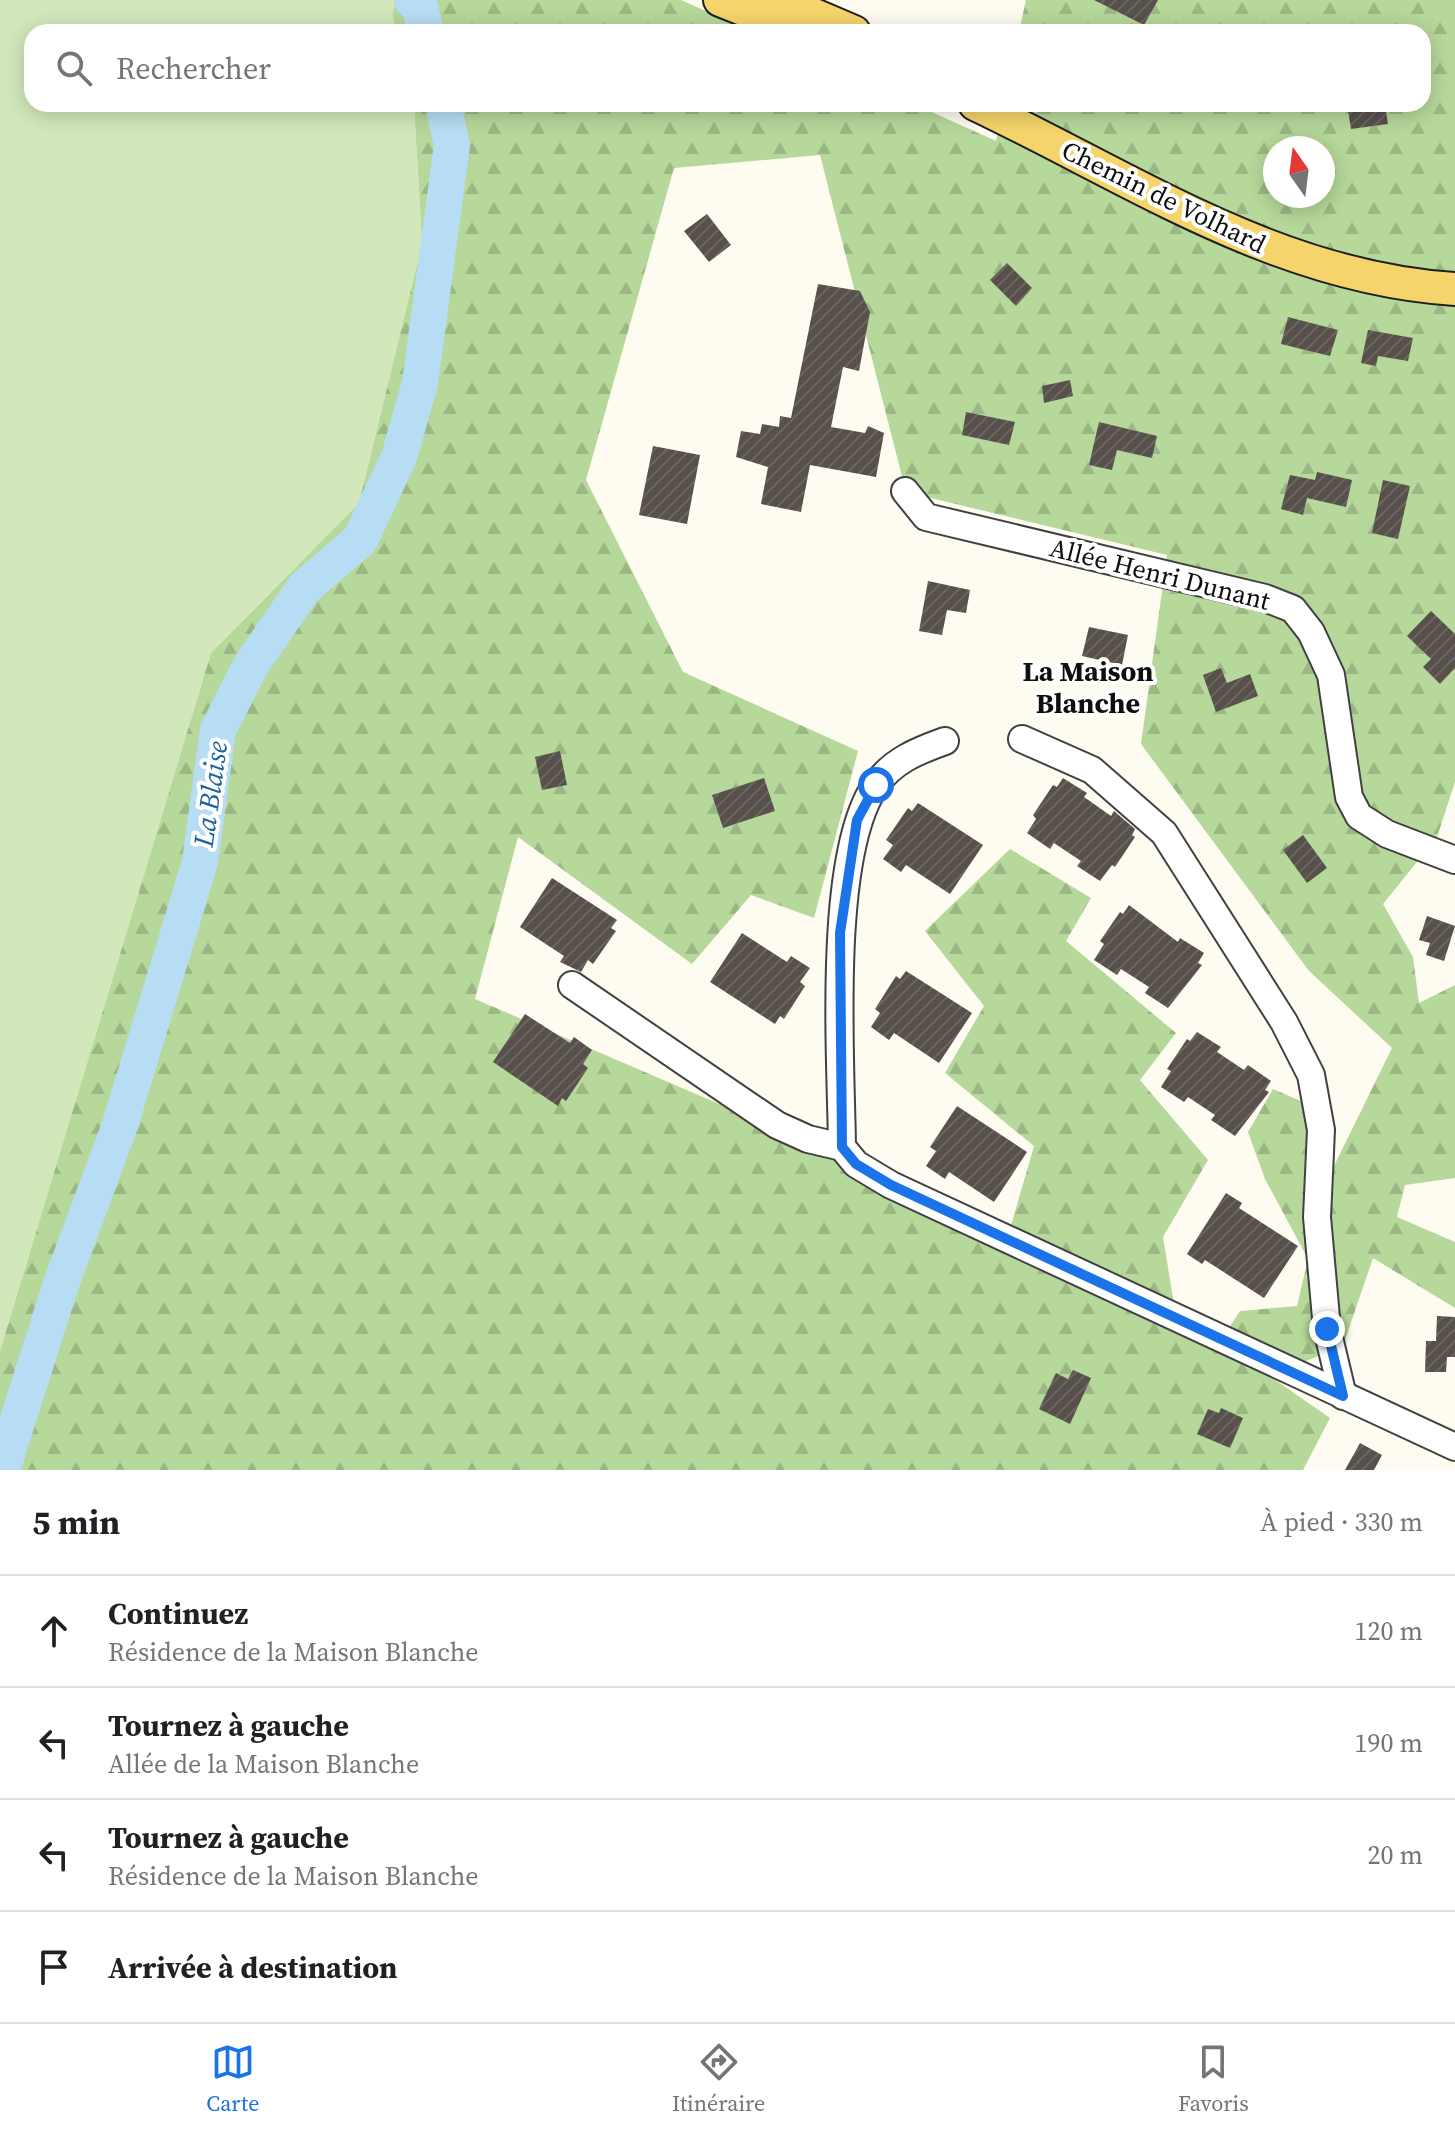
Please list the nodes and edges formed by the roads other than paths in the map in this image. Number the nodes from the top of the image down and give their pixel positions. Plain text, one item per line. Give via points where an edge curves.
1 (720, 0) edge
2 (779, 0) edge
3 (780, 24) edge
4 (835, 24) edge
5 (991, 112) edge
6 (1033, 112) edge
7 (1455, 268) edge
8 (1455, 289) edge
9 (905, 491) dead end
10 (1022, 739) dead end
11 (945, 741) dead end
12 (1455, 860) edge
13 (572, 985) dead end
14 (842, 1147) junction
15 (1343, 1396) junction
16 (1455, 1447) edge

1 - 3 main road
2 - 4 main road
5 - 8 main road, Chemin de Volhard via 1177,208 1268,248 1377,279
6 - 7 main road, Chemin de Volhard via 1255,220 1356,252
9 - 12 street, Allée Henri Dunant via 926,517 1293,609 1311,632 1331,675 1349,797 1359,816 1387,834
10 - 15 street via 1092,770 1164,833 1284,1022 1311,1075 1321,1130 1317,1217 1327,1329
11 - 14 street via 908,754 876,785 857,820 840,933
13 - 14 street via 777,1125
14 - 15 street via 856,1164 891,1185
15 - 16 street

